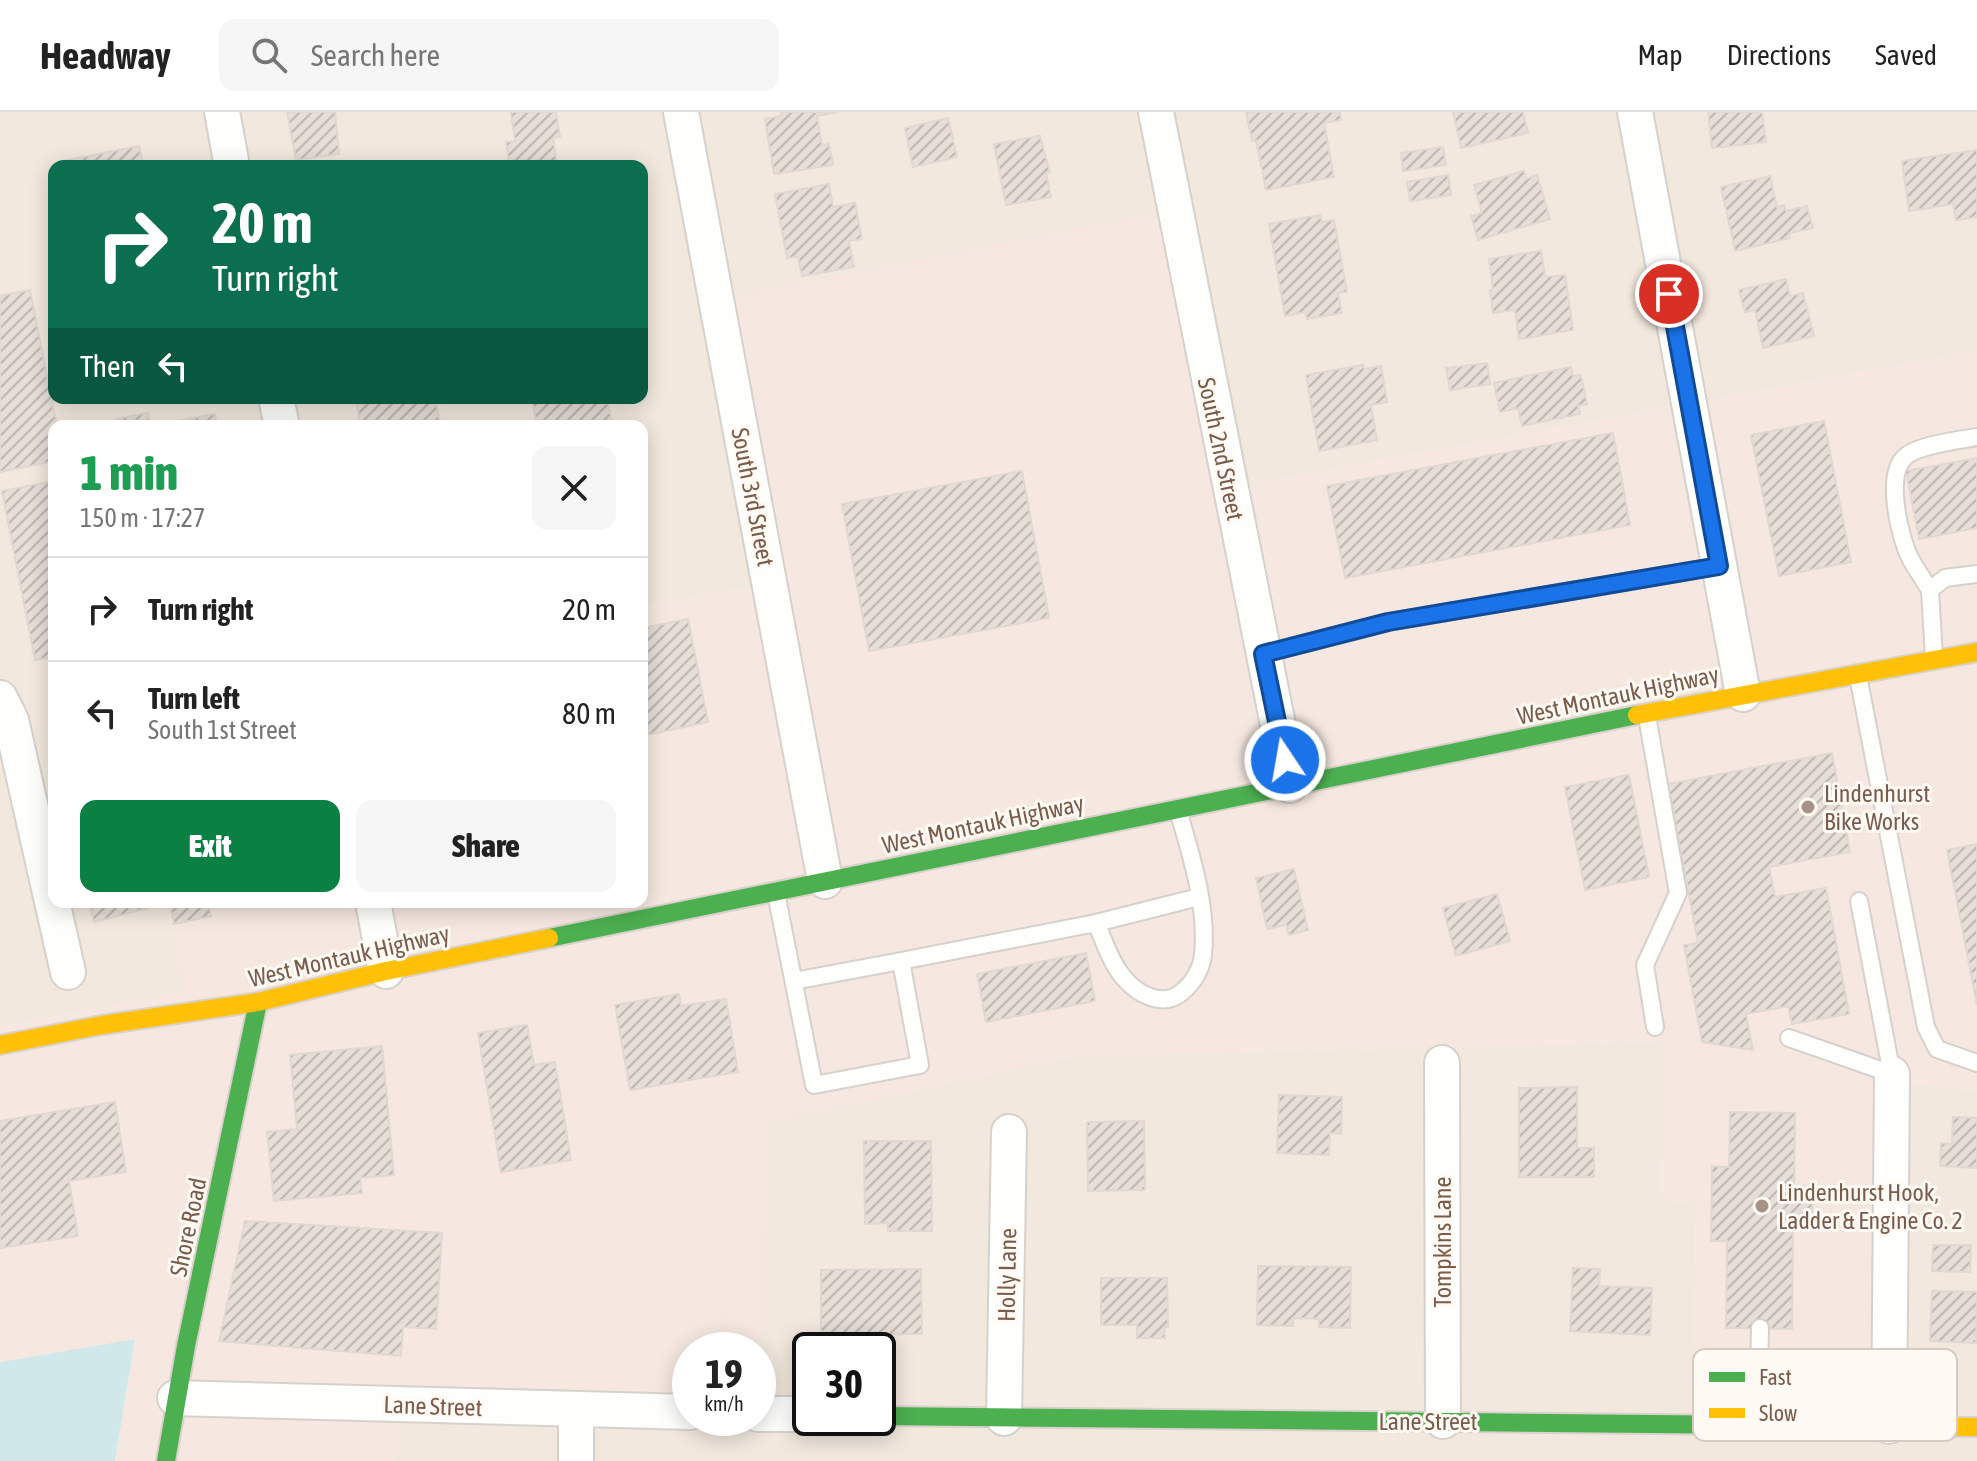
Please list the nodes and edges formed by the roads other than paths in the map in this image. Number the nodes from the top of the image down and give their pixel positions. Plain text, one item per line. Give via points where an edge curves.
1 (222, 112) edge
2 (681, 112) edge
3 (1156, 112) edge
4 (1635, 112) edge
5 (231, 160) edge
6 (1977, 437) edge
7 (1719, 566) junction
8 (1977, 574) edge
9 (1930, 590) junction
10 (1977, 652) edge
11 (1263, 654) junction
12 (1935, 660) junction
13 (1857, 674) junction
14 (1743, 694) junction
15 (0, 698) edge
16 (1647, 714) junction
17 (1290, 785) junction
18 (1178, 808) junction
19 (825, 881) junction
20 (48, 884) edge
21 (776, 892) junction
22 (1199, 897) junction
23 (1859, 901) dead end
24 (54, 908) edge
25 (374, 908) edge
26 (1096, 923) junction
27 (901, 961) junction
28 (386, 971) junction
29 (68, 972) dead end
30 (794, 981) junction
31 (258, 1002) junction
32 (1655, 1027) dead end
33 (1789, 1038) dead end
34 (0, 1045) edge
35 (1442, 1063) dead end
36 (1977, 1063) edge
37 (1892, 1074) junction
38 (1009, 1132) dead end
39 (1760, 1328) dead end
40 (1760, 1349) edge
41 (1890, 1349) edge
42 (175, 1398) junction
43 (576, 1411) junction
44 (672, 1412) edge
45 (896, 1416) edge
46 (1004, 1418) junction
47 (1443, 1421) junction
48 (1693, 1423) edge
49 (1957, 1427) edge
50 (1977, 1427) edge
51 (166, 1461) edge
52 (576, 1461) edge

1 - 5 street
2 - 19 street, South 3rd Street
3 - 11 street, South 2nd Street
4 - 7 street
6 - 9 lane via 1907,454 1897,466 1893,482 1909,555
7 - 11 lane via 1388,622
7 - 14 street
8 - 9 lane via 1945,578
9 - 12 lane
10 - 12 main road, West Montauk Highway
11 - 17 street, South 2nd Street
12 - 13 main road, West Montauk Highway
13 - 14 main road, West Montauk Highway
13 - 36 lane via 1926,1027 1937,1049
14 - 16 main road, West Montauk Highway
15 - 20 street via 11,720
16 - 17 main road, West Montauk Highway
16 - 32 lane via 1678,893 1645,965
17 - 18 main road, West Montauk Highway
18 - 19 main road, West Montauk Highway
18 - 22 lane
19 - 21 main road, West Montauk Highway
21 - 28 main road, West Montauk Highway
21 - 30 lane
22 - 26 lane
22 - 26 lane via 1203,957 1197,977 1171,999 1139,992 1122,977
23 - 37 lane
24 - 29 street
25 - 28 street
26 - 27 lane
27 - 30 lane
27 - 30 lane via 920,1065 814,1085
28 - 31 main road, West Montauk Highway
31 - 34 main road, West Montauk Highway
31 - 42 main road, Shore Road
33 - 37 lane
35 - 47 street, Tompkins Lane
37 - 41 street
38 - 46 street, Holly Lane
39 - 40 lane
42 - 43 street, Lane Street
42 - 51 main road, Shore Road
43 - 44 street, Lane Street
43 - 52 street
45 - 46 main road, Lane Street
46 - 47 main road, Lane Street
47 - 48 main road, Lane Street
49 - 50 main road, Lane Street

